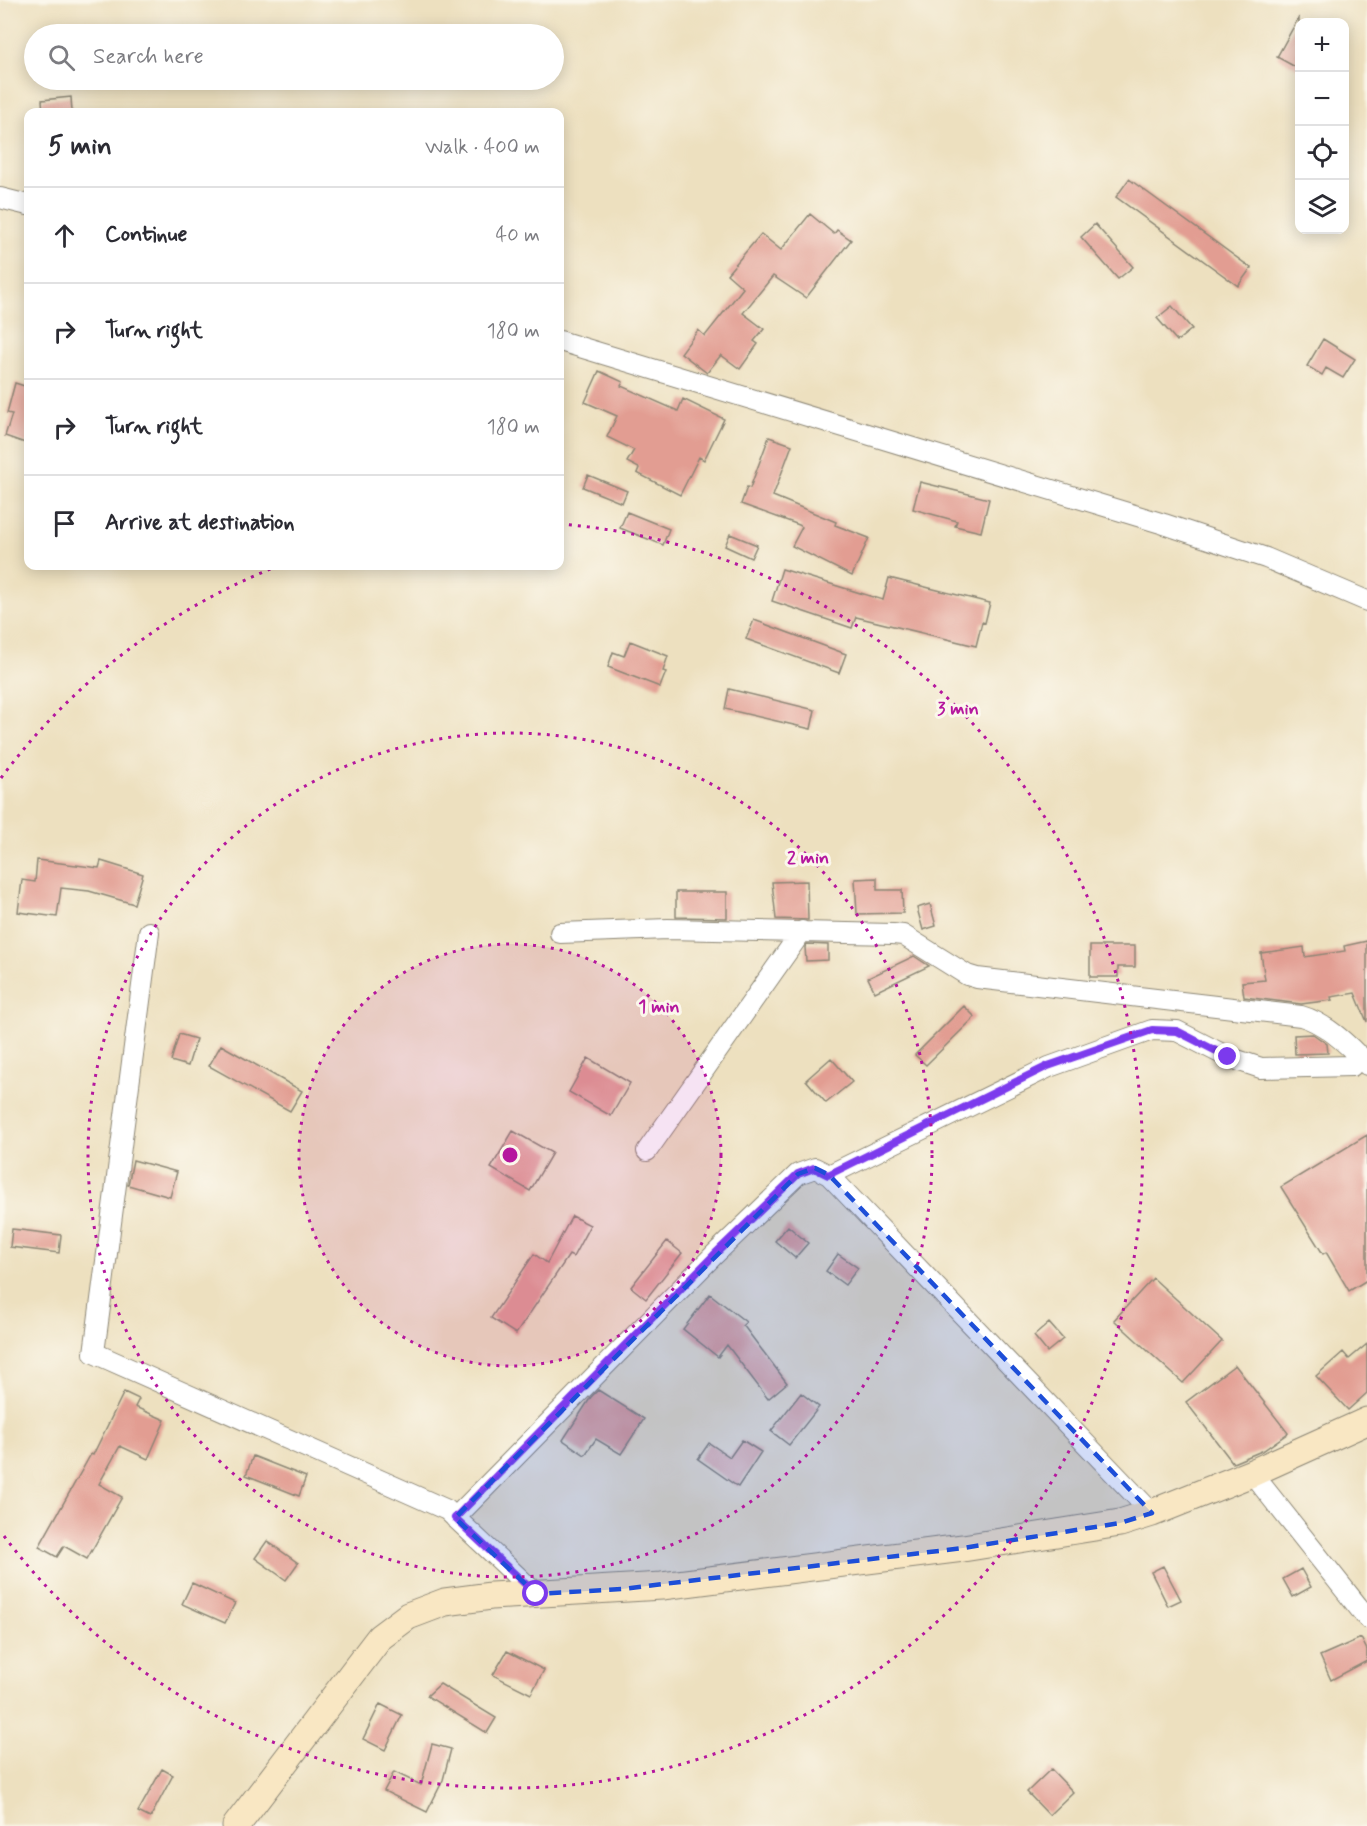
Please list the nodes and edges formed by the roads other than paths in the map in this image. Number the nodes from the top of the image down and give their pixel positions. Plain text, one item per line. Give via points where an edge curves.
1 (0, 198) edge
2 (24, 204) edge
3 (564, 342) edge
4 (1367, 601) edge
5 (802, 931) junction
6 (148, 932) dead end
7 (560, 933) dead end
8 (1363, 1060) edge
9 (647, 1151) dead end
10 (828, 1175) junction
11 (1367, 1421) edge
12 (1252, 1473) junction
13 (1152, 1514) junction
14 (455, 1518) junction
15 (536, 1594) junction
16 (1367, 1618) edge
17 (236, 1826) edge

1 - 2 street
3 - 4 street via 1164,524 1266,558
5 - 7 street via 668,929
5 - 8 street via 903,935 977,978 1302,1016 1323,1026
5 - 9 street
6 - 14 street via 94,1353 447,1510
8 - 10 street via 1352,1066 1261,1068 1228,1057 1177,1031 1152,1030 1048,1066
10 - 13 street
10 - 14 street via 814,1168 798,1174
11 - 12 street
12 - 13 street
12 - 16 street
13 - 15 street via 1120,1523 963,1548 662,1586
14 - 15 street
15 - 17 street via 445,1602 408,1616 380,1638

